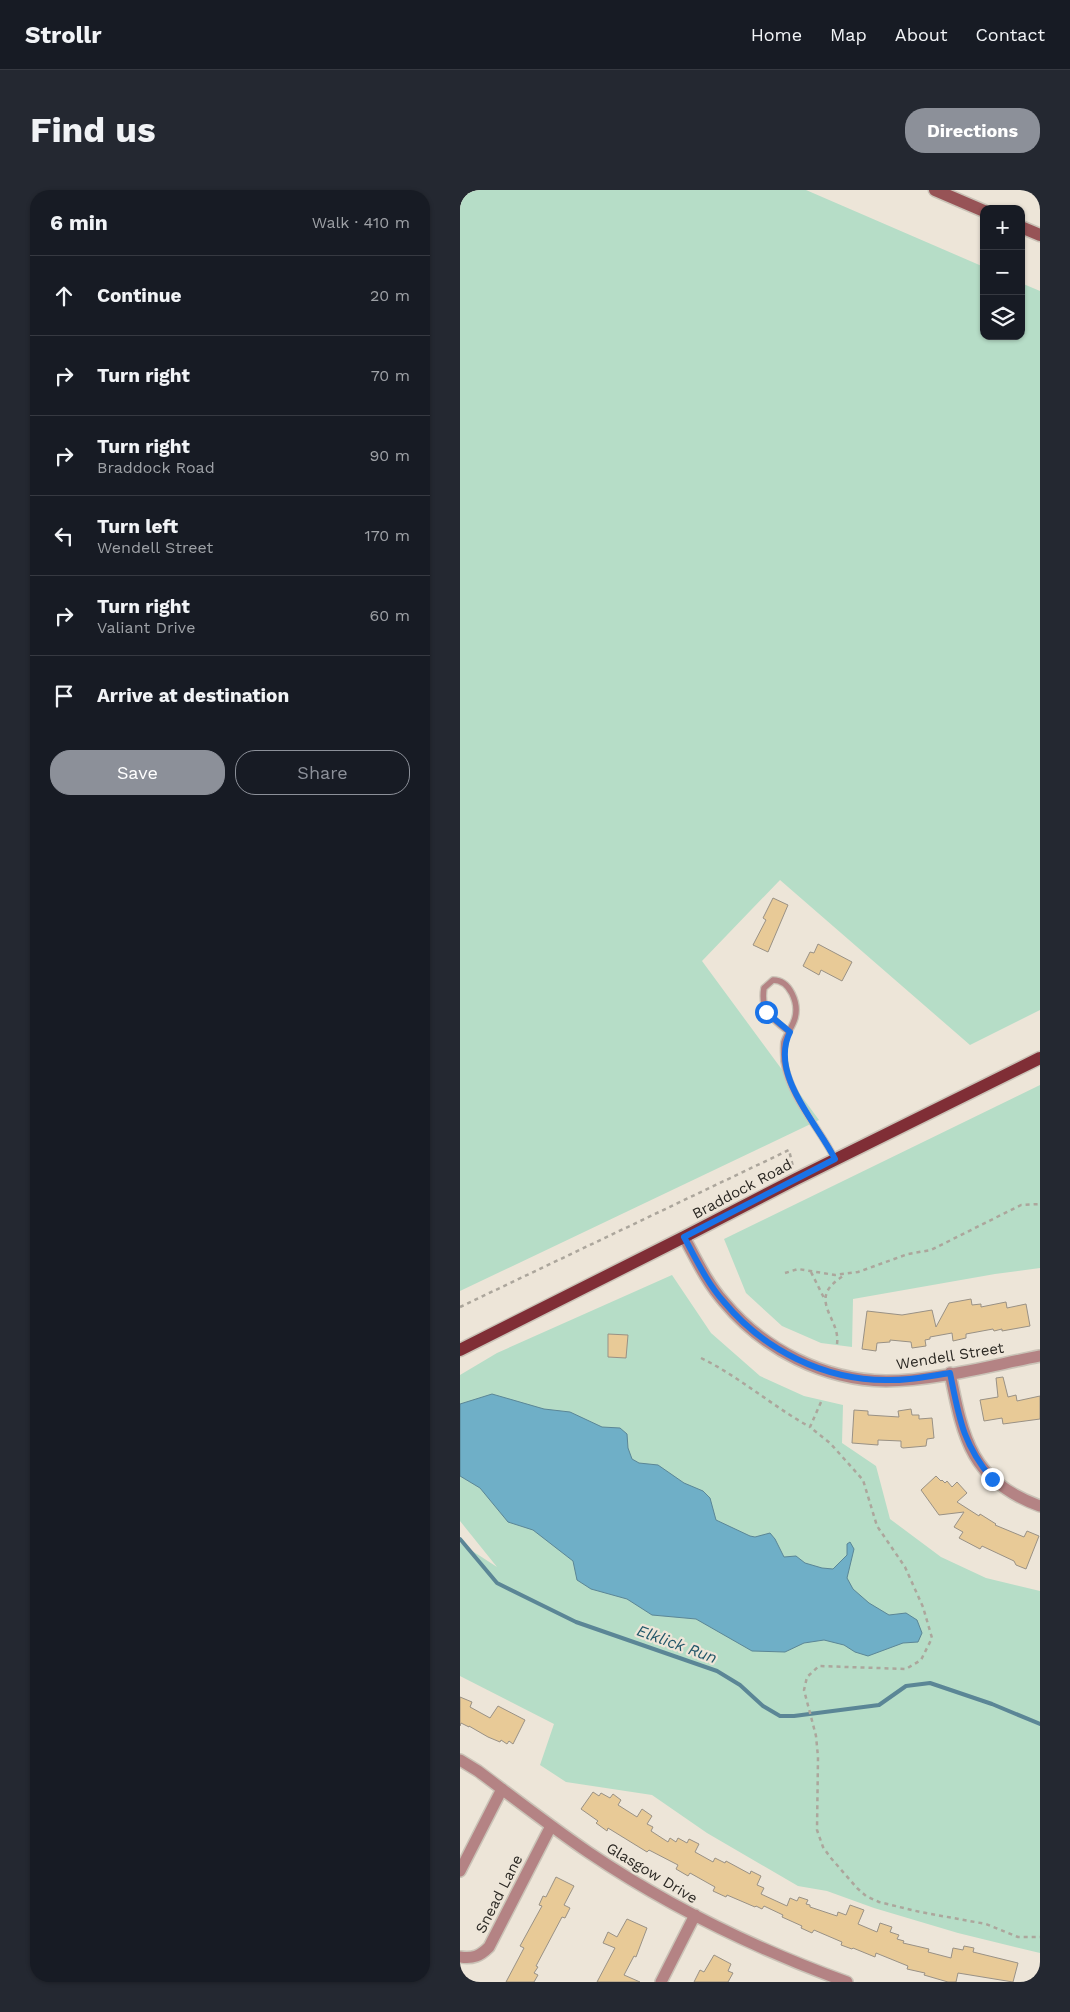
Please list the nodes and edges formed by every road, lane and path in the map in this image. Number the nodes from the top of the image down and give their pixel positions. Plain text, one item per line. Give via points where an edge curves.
1 (935, 190) edge
2 (980, 209) edge
3 (1025, 229) edge
4 (1040, 235) edge
5 (790, 1032) junction
6 (1040, 1058) edge
7 (835, 1159) junction
8 (796, 1179) junction
9 (1040, 1204) edge
10 (684, 1237) junction
11 (810, 1271) junction
12 (785, 1273) dead end
13 (846, 1274) junction
14 (824, 1300) junction
15 (460, 1307) edge
16 (836, 1344) dead end
17 (460, 1350) edge
18 (1040, 1356) edge
19 (701, 1358) dead end
20 (950, 1373) junction
21 (821, 1402) dead end
22 (810, 1427) junction
23 (1040, 1506) edge
24 (460, 1760) edge
25 (502, 1789) junction
26 (551, 1826) junction
27 (460, 1870) edge
28 (695, 1915) junction
29 (1040, 1937) edge
30 (460, 1957) edge
31 (661, 1982) edge
32 (845, 1982) edge

1 - 2 street
3 - 4 street
5 - 5 lane via 796,1016 796,1003 786,985 773,980 764,988 763,1004 766,1012
5 - 7 lane via 784,1043 784,1061 792,1087
6 - 7 main road, Braddock Road
7 - 8 main road, Braddock Road
8 - 10 main road, Braddock Road
8 - 15 path via 789,1150
9 - 13 path via 1021,1205 931,1250
10 - 17 main road, Braddock Road
10 - 20 street, Wendell Street via 723,1301 741,1321 787,1354 812,1366 858,1378 912,1379
11 - 12 path
11 - 13 path
11 - 14 path
13 - 14 path via 832,1286
14 - 16 path via 836,1333
18 - 20 street, Wendell Street
19 - 22 path
20 - 23 street via 963,1432 979,1463 1008,1492
21 - 22 path
22 - 29 path via 830,1443 863,1480 877,1526 905,1567 923,1607 932,1638 921,1660 906,1669 819,1666 806,1677 804,1690 816,1736 817,1830 827,1852 866,1896 920,1912 986,1924 1018,1937
24 - 25 street, Glasgow Drive
25 - 26 street, Glasgow Drive
25 - 27 street
26 - 28 street, Glasgow Drive via 642,1886
26 - 30 street, Snead Lane via 489,1947 473,1958
28 - 31 street
28 - 32 street, Glasgow Drive via 759,1947

